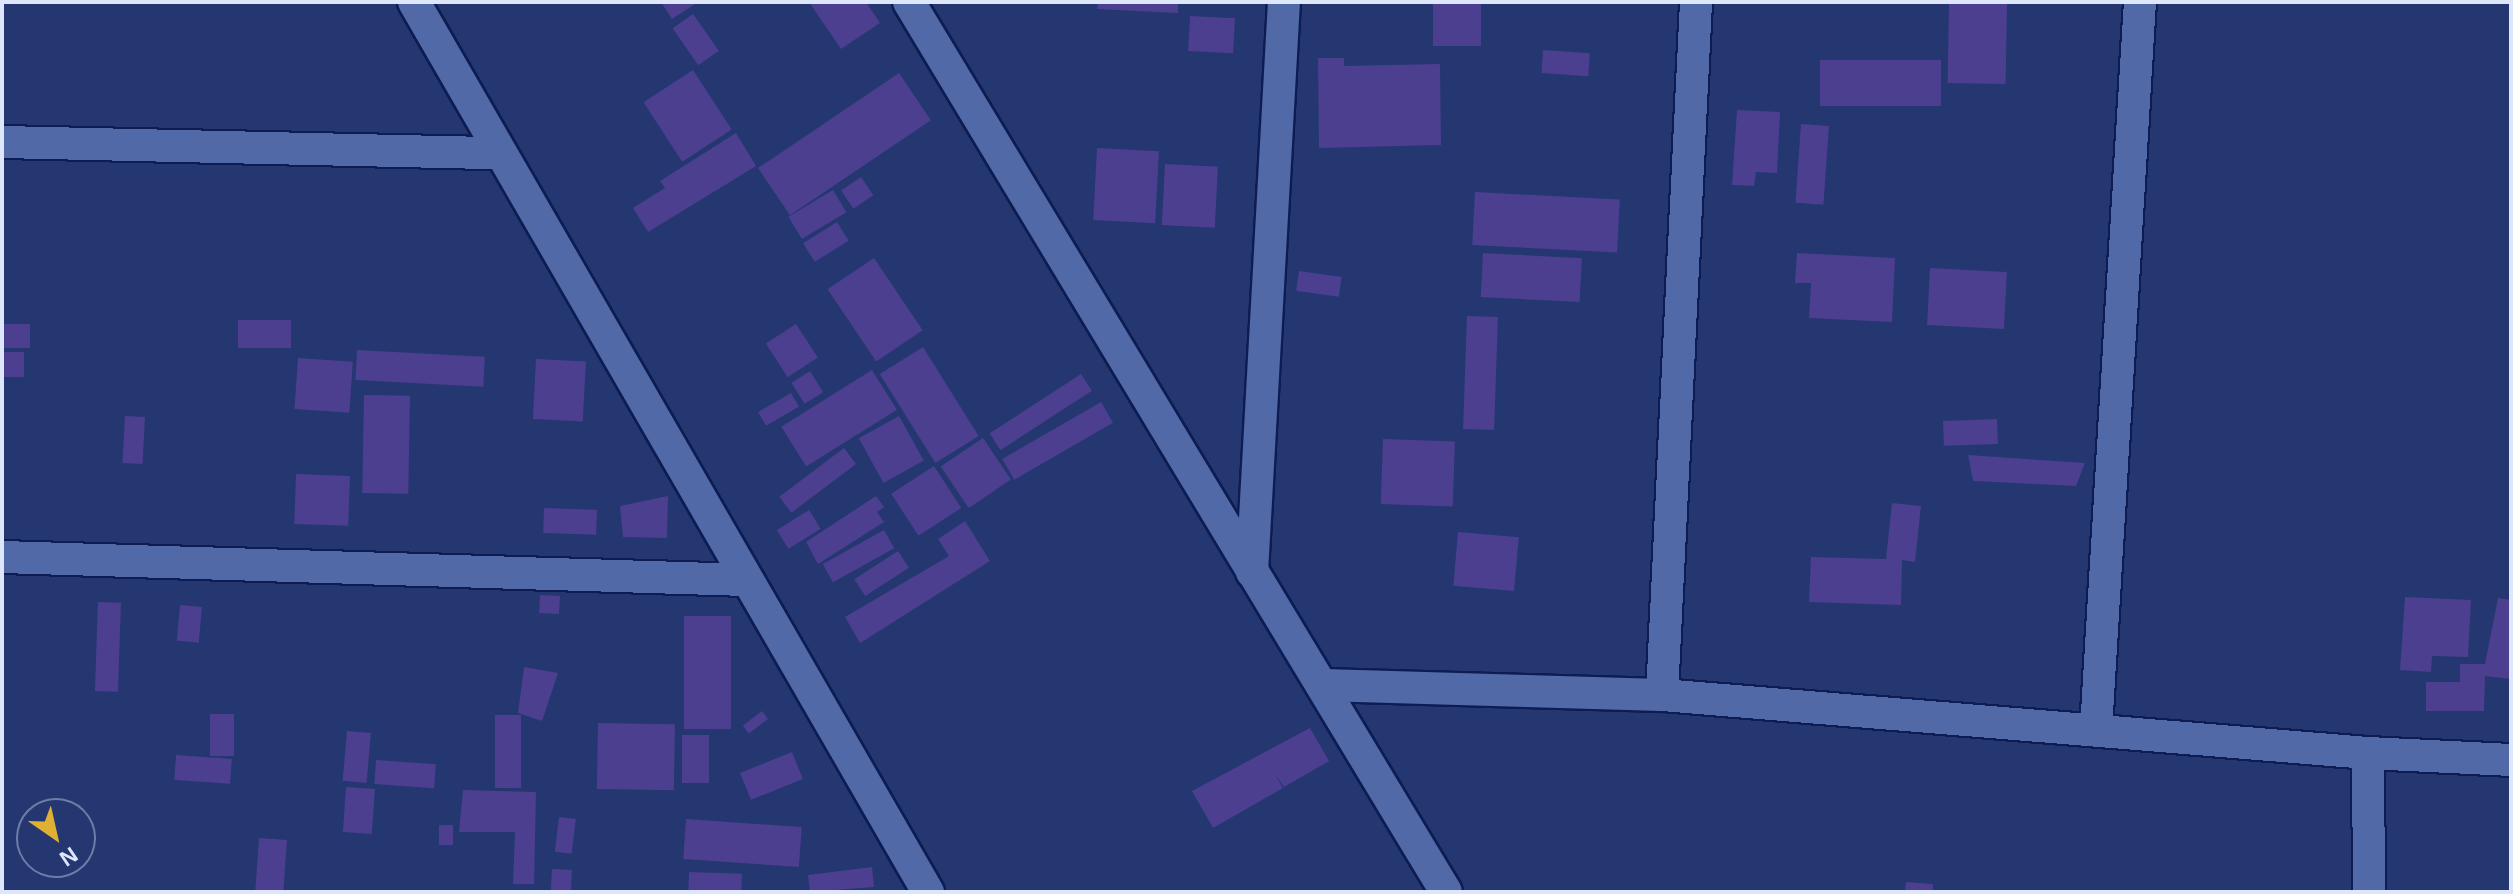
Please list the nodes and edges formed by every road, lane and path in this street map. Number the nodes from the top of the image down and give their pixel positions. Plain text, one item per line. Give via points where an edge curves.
1 (414, 2) edge
2 (909, 2) edge
3 (1284, 2) edge
4 (1696, 2) edge
5 (2140, 2) edge
6 (2, 142) edge
7 (499, 153) junction
8 (2, 557) edge
9 (1252, 572) junction
10 (746, 580) junction
11 (1323, 685) junction
12 (1662, 695) junction
13 (2096, 729) junction
14 (2368, 753) junction
15 (2511, 760) edge
16 (928, 892) edge
17 (1446, 892) edge
18 (2369, 892) edge

1 - 7 street
2 - 9 street
3 - 9 street
4 - 12 street
5 - 13 street
6 - 7 street
7 - 10 street
8 - 10 street
9 - 11 street
10 - 16 street
11 - 12 street
11 - 17 street
12 - 13 street
13 - 14 street
14 - 15 street
14 - 18 street

